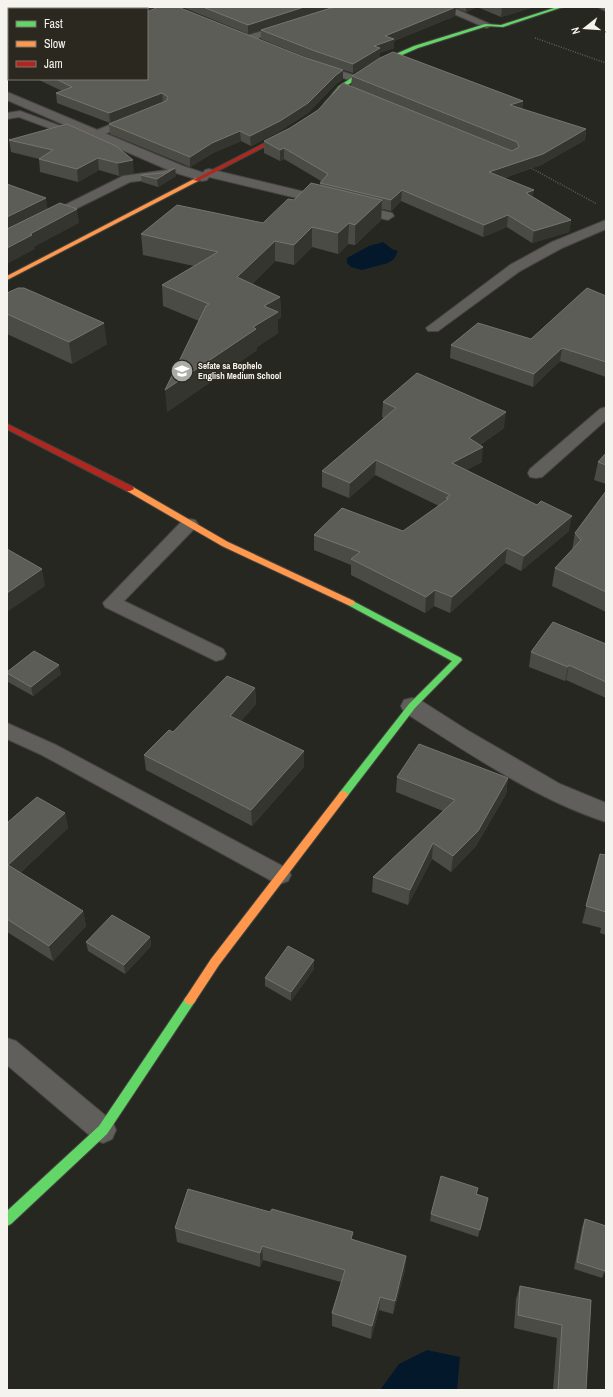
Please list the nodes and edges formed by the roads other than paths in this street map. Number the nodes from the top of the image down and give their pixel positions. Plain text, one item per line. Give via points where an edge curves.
1 (443, 7) edge
2 (561, 7) edge
3 (603, 7) edge
4 (606, 8) edge
5 (293, 24) edge
6 (487, 25) junction
7 (244, 36) joint
8 (262, 44) edge
9 (303, 62) edge
10 (356, 79) junction
11 (341, 87) junction
12 (356, 93) edge
13 (7, 96) edge
14 (318, 112) edge
15 (147, 113) edge
16 (7, 116) edge
17 (296, 128) edge
18 (96, 134) junction
19 (139, 168) junction
20 (178, 169) junction
21 (206, 175) junction
22 (388, 216) dead end
23 (606, 224) edge
24 (7, 239) edge
25 (7, 278) edge
26 (433, 328) dead end
27 (606, 412) edge
28 (7, 426) edge
29 (536, 473) dead end
30 (190, 524) junction
31 (216, 654) dead end
32 (412, 706) junction
33 (7, 730) edge
34 (606, 813) edge
35 (280, 875) junction
36 (7, 1049) edge
37 (103, 1130) junction
38 (7, 1220) edge

1 - 6 lane
2 - 6 street via 500,26
3 - 4 street
5 - 7 lane
6 - 10 street via 416,47 375,65
7 - 8 street
9 - 10 street
10 - 11 street
11 - 12 lane
11 - 14 street
13 - 18 street
15 - 18 lane
16 - 19 lane via 20,114 102,146
17 - 21 street
18 - 20 street
19 - 20 lane via 163,175
19 - 24 lane via 127,179
20 - 21 street
21 - 22 lane
21 - 25 street
23 - 26 lane via 557,245 515,268
27 - 29 lane
28 - 30 street via 123,485
30 - 31 lane via 112,603
30 - 32 street via 225,544 356,605 458,660
32 - 34 street via 552,790
32 - 35 street
33 - 35 lane via 49,750
35 - 37 street via 214,962
36 - 37 lane
37 - 38 street

